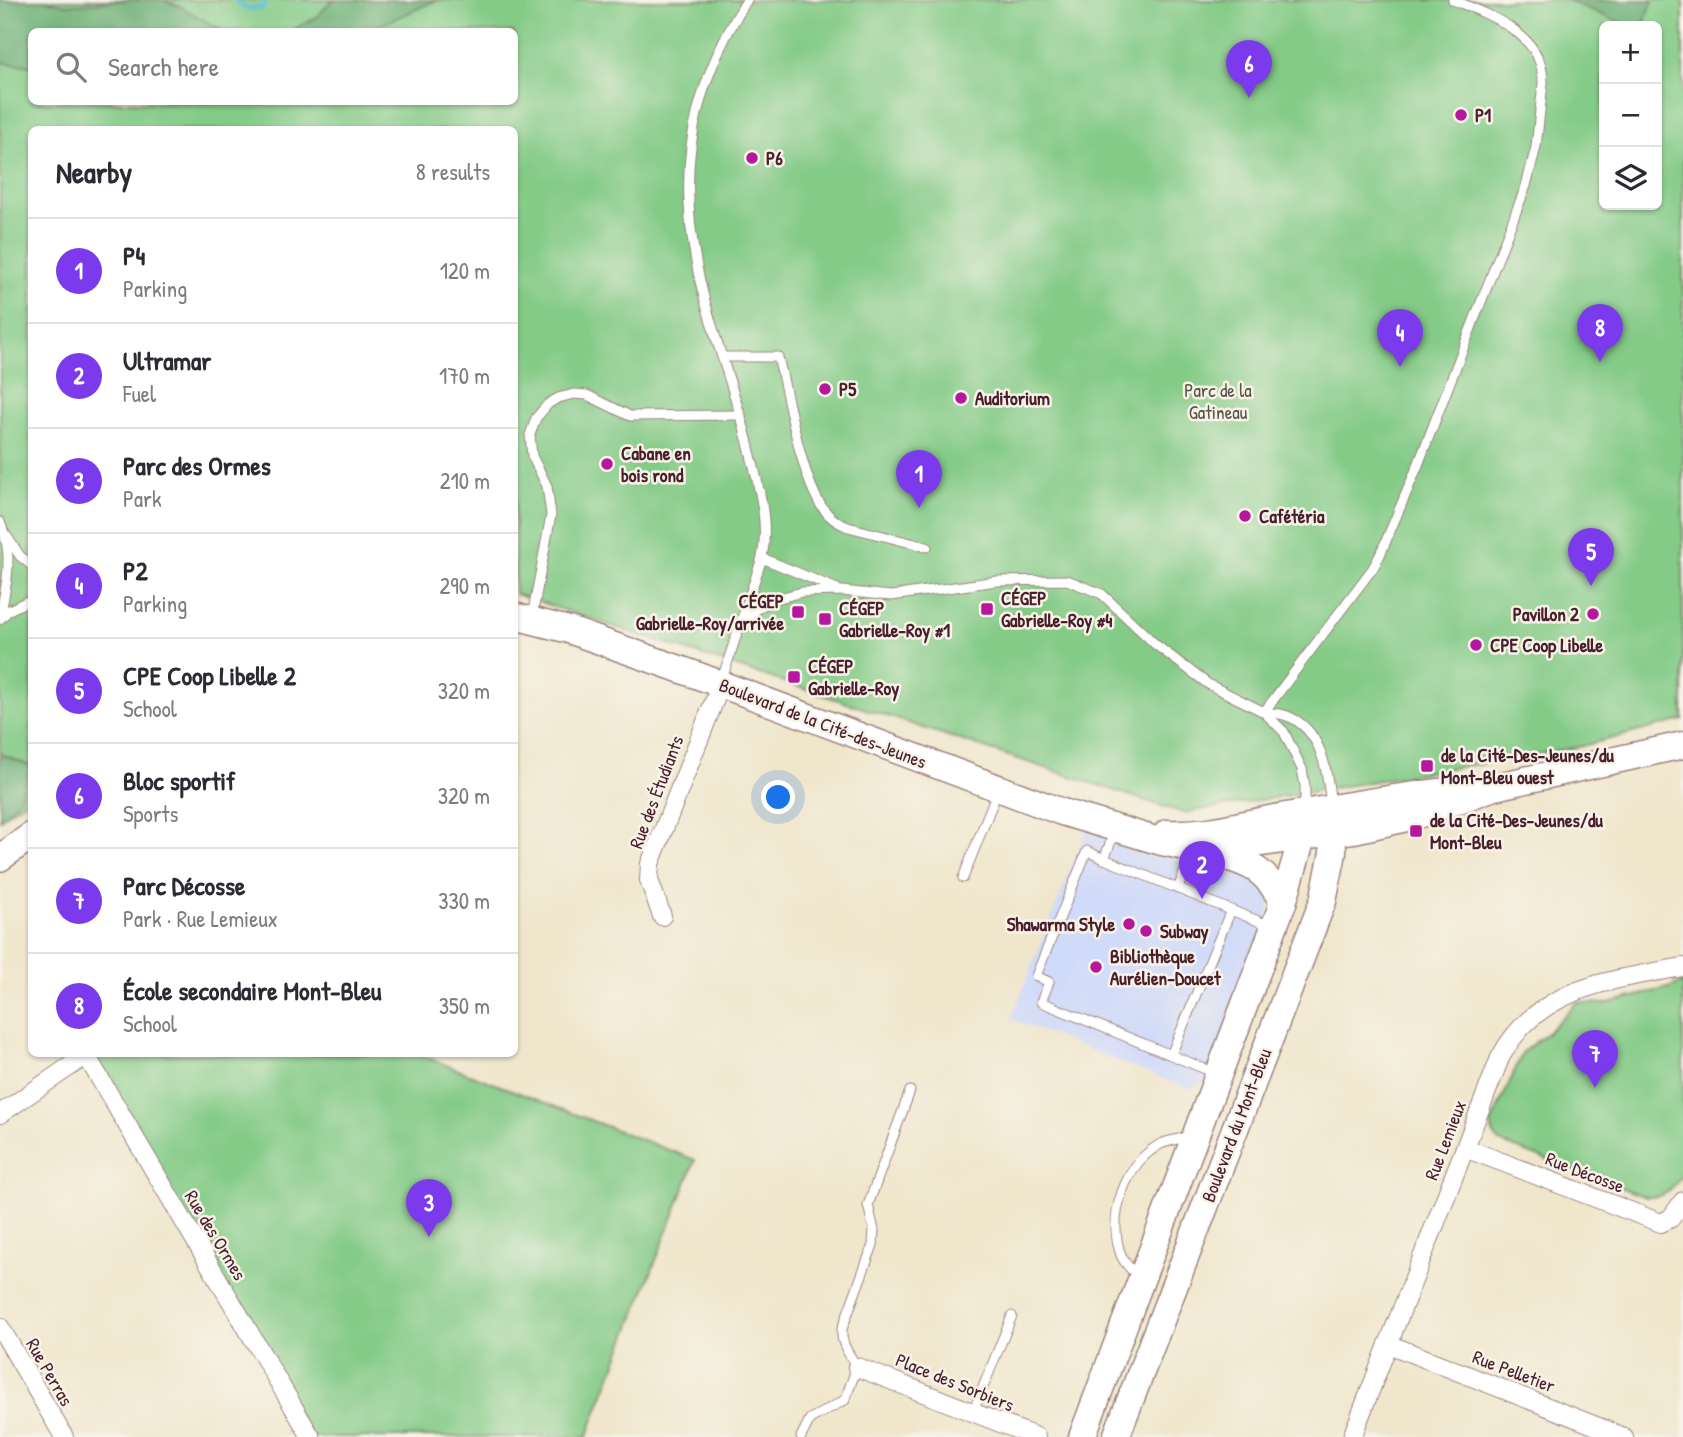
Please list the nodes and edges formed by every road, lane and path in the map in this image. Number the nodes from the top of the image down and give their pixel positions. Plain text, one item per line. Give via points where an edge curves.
1 (747, 0) edge
2 (1453, 0) edge
3 (723, 357) junction
4 (741, 415) junction
5 (0, 522) edge
6 (5, 534) junction
7 (927, 547) dead end
8 (762, 558) junction
9 (28, 563) edge
10 (842, 591) junction
11 (28, 601) edge
12 (0, 617) edge
13 (523, 617) edge
14 (742, 625) junction
15 (721, 684) junction
16 (1264, 712) junction
17 (1683, 745) edge
18 (998, 788) junction
19 (1332, 821) junction
20 (1304, 826) junction
21 (1123, 830) junction
22 (28, 838) edge
23 (1199, 850) junction
24 (0, 858) edge
25 (1104, 859) junction
26 (963, 878) dead end
27 (1178, 888) junction
28 (1231, 910) junction
29 (1279, 915) junction
30 (662, 916) dead end
31 (1683, 967) edge
32 (1171, 1055) junction
33 (83, 1057) edge
34 (89, 1057) edge
35 (1219, 1075) junction
36 (910, 1091) dead end
37 (0, 1114) edge
38 (1196, 1135) junction
39 (1465, 1148) junction
40 (1683, 1201) edge
41 (1141, 1281) junction
42 (1012, 1315) dead end
43 (0, 1327) edge
44 (1388, 1344) junction
45 (858, 1367) junction
46 (973, 1412) junction
47 (64, 1437) edge
48 (311, 1437) edge
49 (801, 1437) edge
50 (1036, 1437) edge
51 (1082, 1437) edge
52 (1116, 1437) edge
53 (1352, 1437) edge
54 (1624, 1437) edge

1 - 3 lane via 707,79 694,125 688,174 692,241
2 - 16 lane via 1504,24 1524,38 1538,57 1542,91 1527,186 1380,555
3 - 4 lane
3 - 7 lane via 778,358 809,476 826,513 839,524
4 - 8 lane via 764,510
4 - 13 lane via 630,416 587,395 575,394 548,404 530,435 551,515
5 - 6 lane
6 - 9 lane
6 - 12 lane via 9,566
8 - 10 lane
8 - 14 lane
10 - 14 lane via 779,597 757,609
10 - 16 lane via 891,596 997,581 1067,580 1102,594 1156,645 1208,684
11 - 12 lane
13 - 15 street, Boulevard de la Cité-des-Jeunes
14 - 15 lane
15 - 18 street, Boulevard de la Cité-des-Jeunes
15 - 30 street, Rue des Étudiants via 650,864 649,880
16 - 19 lane via 1288,716 1319,746
16 - 20 lane via 1294,750 1305,786
17 - 19 street, Boulevard de la Cité-des-Jeunes via 1494,787 1422,793
18 - 21 street, Boulevard de la Cité-des-Jeunes
18 - 26 lane
19 - 20 street, Boulevard de la Cité-des-Jeunes
19 - 52 street, Boulevard du Mont-Bleu via 1333,853 1323,901
20 - 21 street, Boulevard de la Cité-des-Jeunes via 1184,834
20 - 23 street, Boulevard de la Cité-des-Jeunes
20 - 29 street, Boulevard du Mont-Bleu
21 - 23 street, Boulevard de la Cité-des-Jeunes
21 - 25 lane
22 - 24 street
23 - 27 lane
23 - 29 street via 1234,859 1267,876
25 - 27 lane
25 - 32 lane via 1087,851 1036,976 1049,982 1041,1002
27 - 28 lane
28 - 29 lane
28 - 32 lane
29 - 35 street, Boulevard du Mont-Bleu
31 - 39 street, Rue Lemieux via 1576,990 1525,1023 1500,1058
32 - 35 lane
33 - 37 street
34 - 48 street, Rue des Ormes
35 - 38 street, Boulevard du Mont-Bleu
36 - 45 lane via 868,1205 873,1245 842,1329 844,1346
38 - 41 street, Boulevard du Mont-Bleu
38 - 41 lane via 1160,1143 1137,1162 1122,1190 1116,1230 1121,1257
39 - 40 street, Rue Décosse via 1661,1223 1671,1218
39 - 44 street, Rue Lemieux
41 - 51 street, Boulevard du Mont-Bleu
42 - 46 lane
43 - 47 street, Rue Perras
44 - 53 street, Rue Lemieux
44 - 54 street, Rue Pelletier
45 - 46 street, Place des Sorbiers
45 - 49 lane via 845,1400 810,1419
46 - 50 street, Place des Sorbiers

